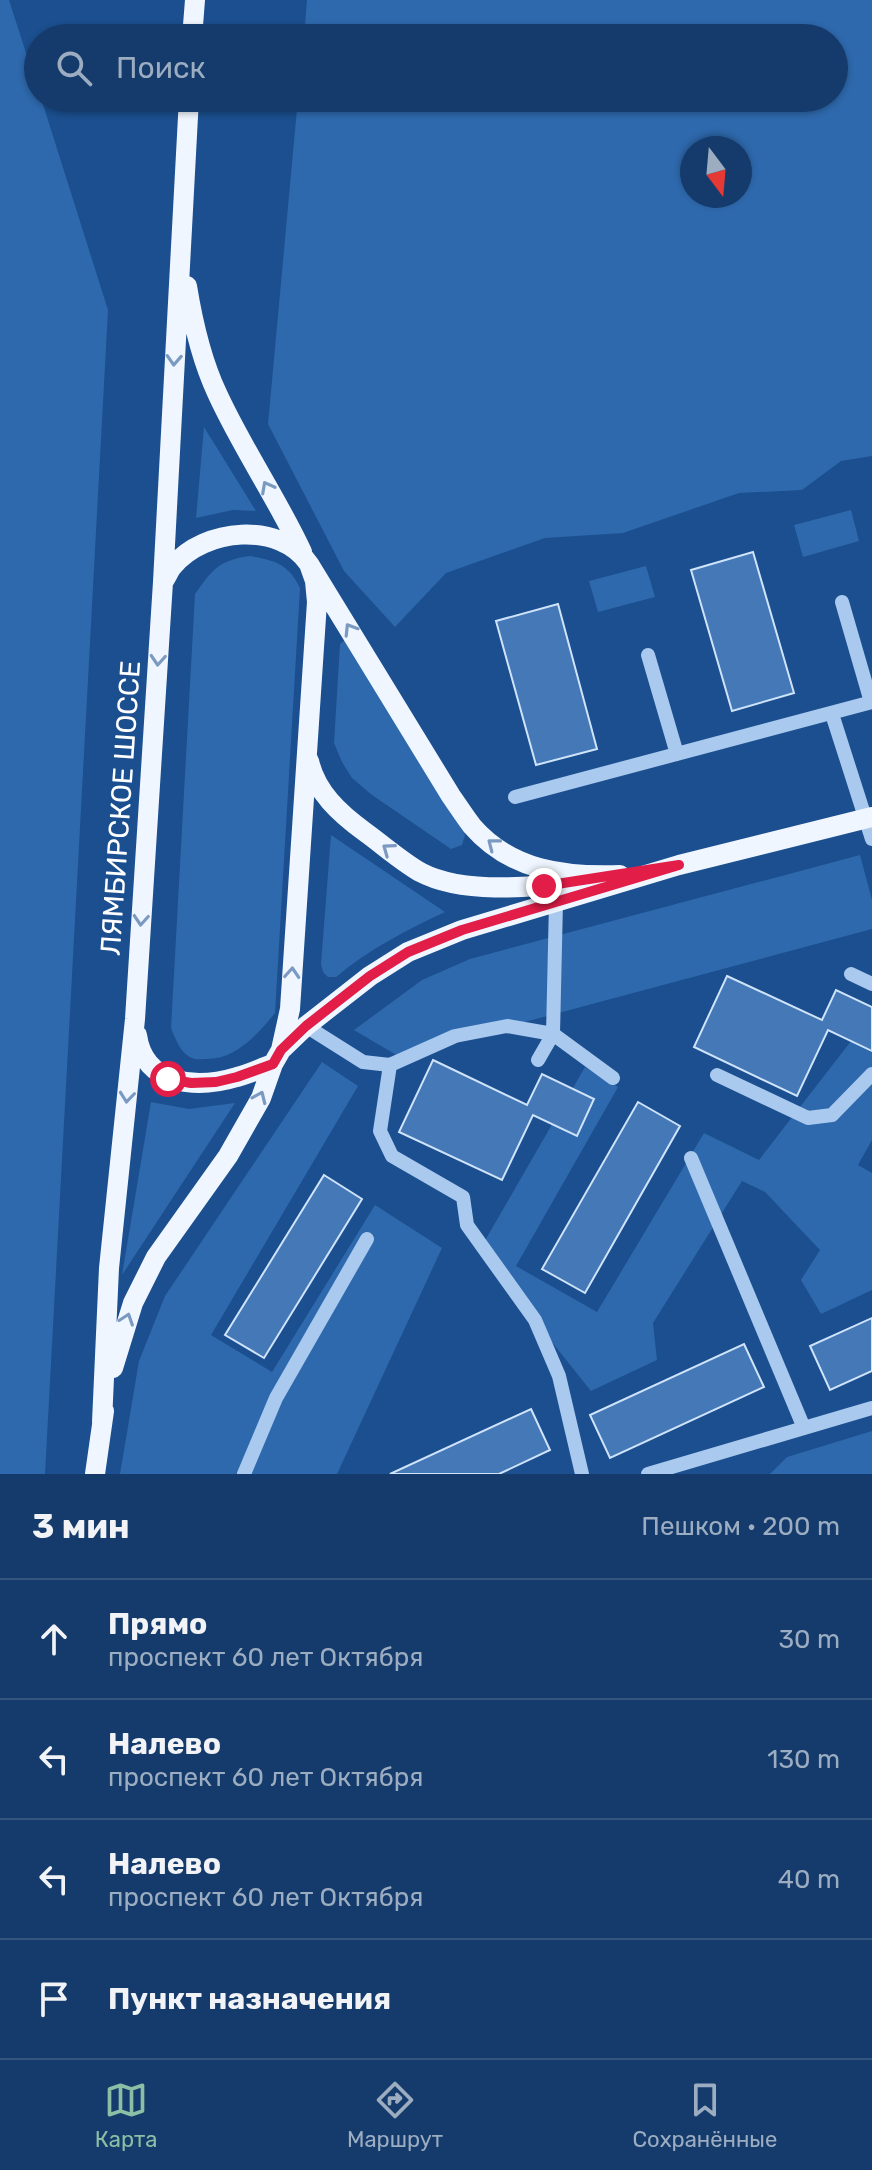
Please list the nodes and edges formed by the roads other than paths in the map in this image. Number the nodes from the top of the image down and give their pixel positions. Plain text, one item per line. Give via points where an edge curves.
1 (195, 0) edge
2 (193, 24) edge
3 (188, 112) edge
4 (182, 198) junction
5 (306, 560) junction
6 (163, 582) junction
7 (842, 602) dead end
8 (648, 655) dead end
9 (872, 702) edge
10 (832, 714) junction
11 (307, 733) junction
12 (677, 754) junction
13 (515, 797) dead end
14 (868, 818) edge
15 (872, 839) edge
16 (679, 865) junction
17 (620, 875) junction
18 (556, 902) junction
19 (851, 974) dead end
20 (872, 984) edge
21 (135, 1019) junction
22 (306, 1026) junction
23 (553, 1034) junction
24 (277, 1057) junction
25 (538, 1060) dead end
26 (390, 1065) junction
27 (872, 1074) edge
28 (717, 1075) dead end
29 (613, 1078) dead end
30 (691, 1158) dead end
31 (367, 1239) dead end
32 (872, 1408) edge
33 (102, 1422) junction
34 (804, 1428) junction
35 (95, 1474) edge
36 (244, 1474) edge
37 (582, 1474) edge
38 (648, 1474) edge

1 - 2 main road
3 - 4 main road, ЛЯМБИРСКОЕ ШОССЕ
5 -> 4 main road, ЛЯМБИРСКОЕ ШОССЕ via 202,357 185,274
4 -> 6 main road, ЛЯМБИРСКОЕ ШОССЕ
5 - 6 main road via 282,541 239,534 196,547
5 - 11 main road via 317,602
17 -> 5 main road via 549,872 496,848 473,827
6 -> 21 main road, ЛЯМБИРСКОЕ ШОССЕ
7 - 9 lane
8 - 12 lane
9 - 10 lane
10 - 12 lane
10 - 14 lane
17 -> 11 main road via 544,886 484,887 420,872 327,799 312,772
24 -> 11 main road, ЛЯМБИРСКОЕ ШОССЕ via 290,1009
12 - 13 lane
14 - 15 lane
14 - 16 main road
16 - 17 main road
16 - 18 main road
18 - 22 main road via 408,952
18 - 23 lane
19 - 20 lane
21 - 24 main road via 139,1047 149,1066 168,1079 216,1082
21 -> 33 main road, ЛЯМБИРСКОЕ ШОССЕ via 109,1268
22 - 24 main road
22 - 26 lane via 363,1062
23 - 25 lane
23 - 26 lane via 507,1026 455,1036
23 - 29 lane
33 -> 24 main road, ЛЯМБИРСКОЕ ШОССЕ via 115,1355 133,1303 156,1257 228,1156
26 - 37 lane via 380,1131 392,1156 463,1197 467,1225 535,1320 559,1376
27 - 28 lane via 832,1115 808,1118
30 - 34 lane
31 - 36 lane via 276,1398
32 - 34 lane
33 - 35 main road, ЛЯМБИРСКОЕ ШОССЕ
34 - 38 lane

